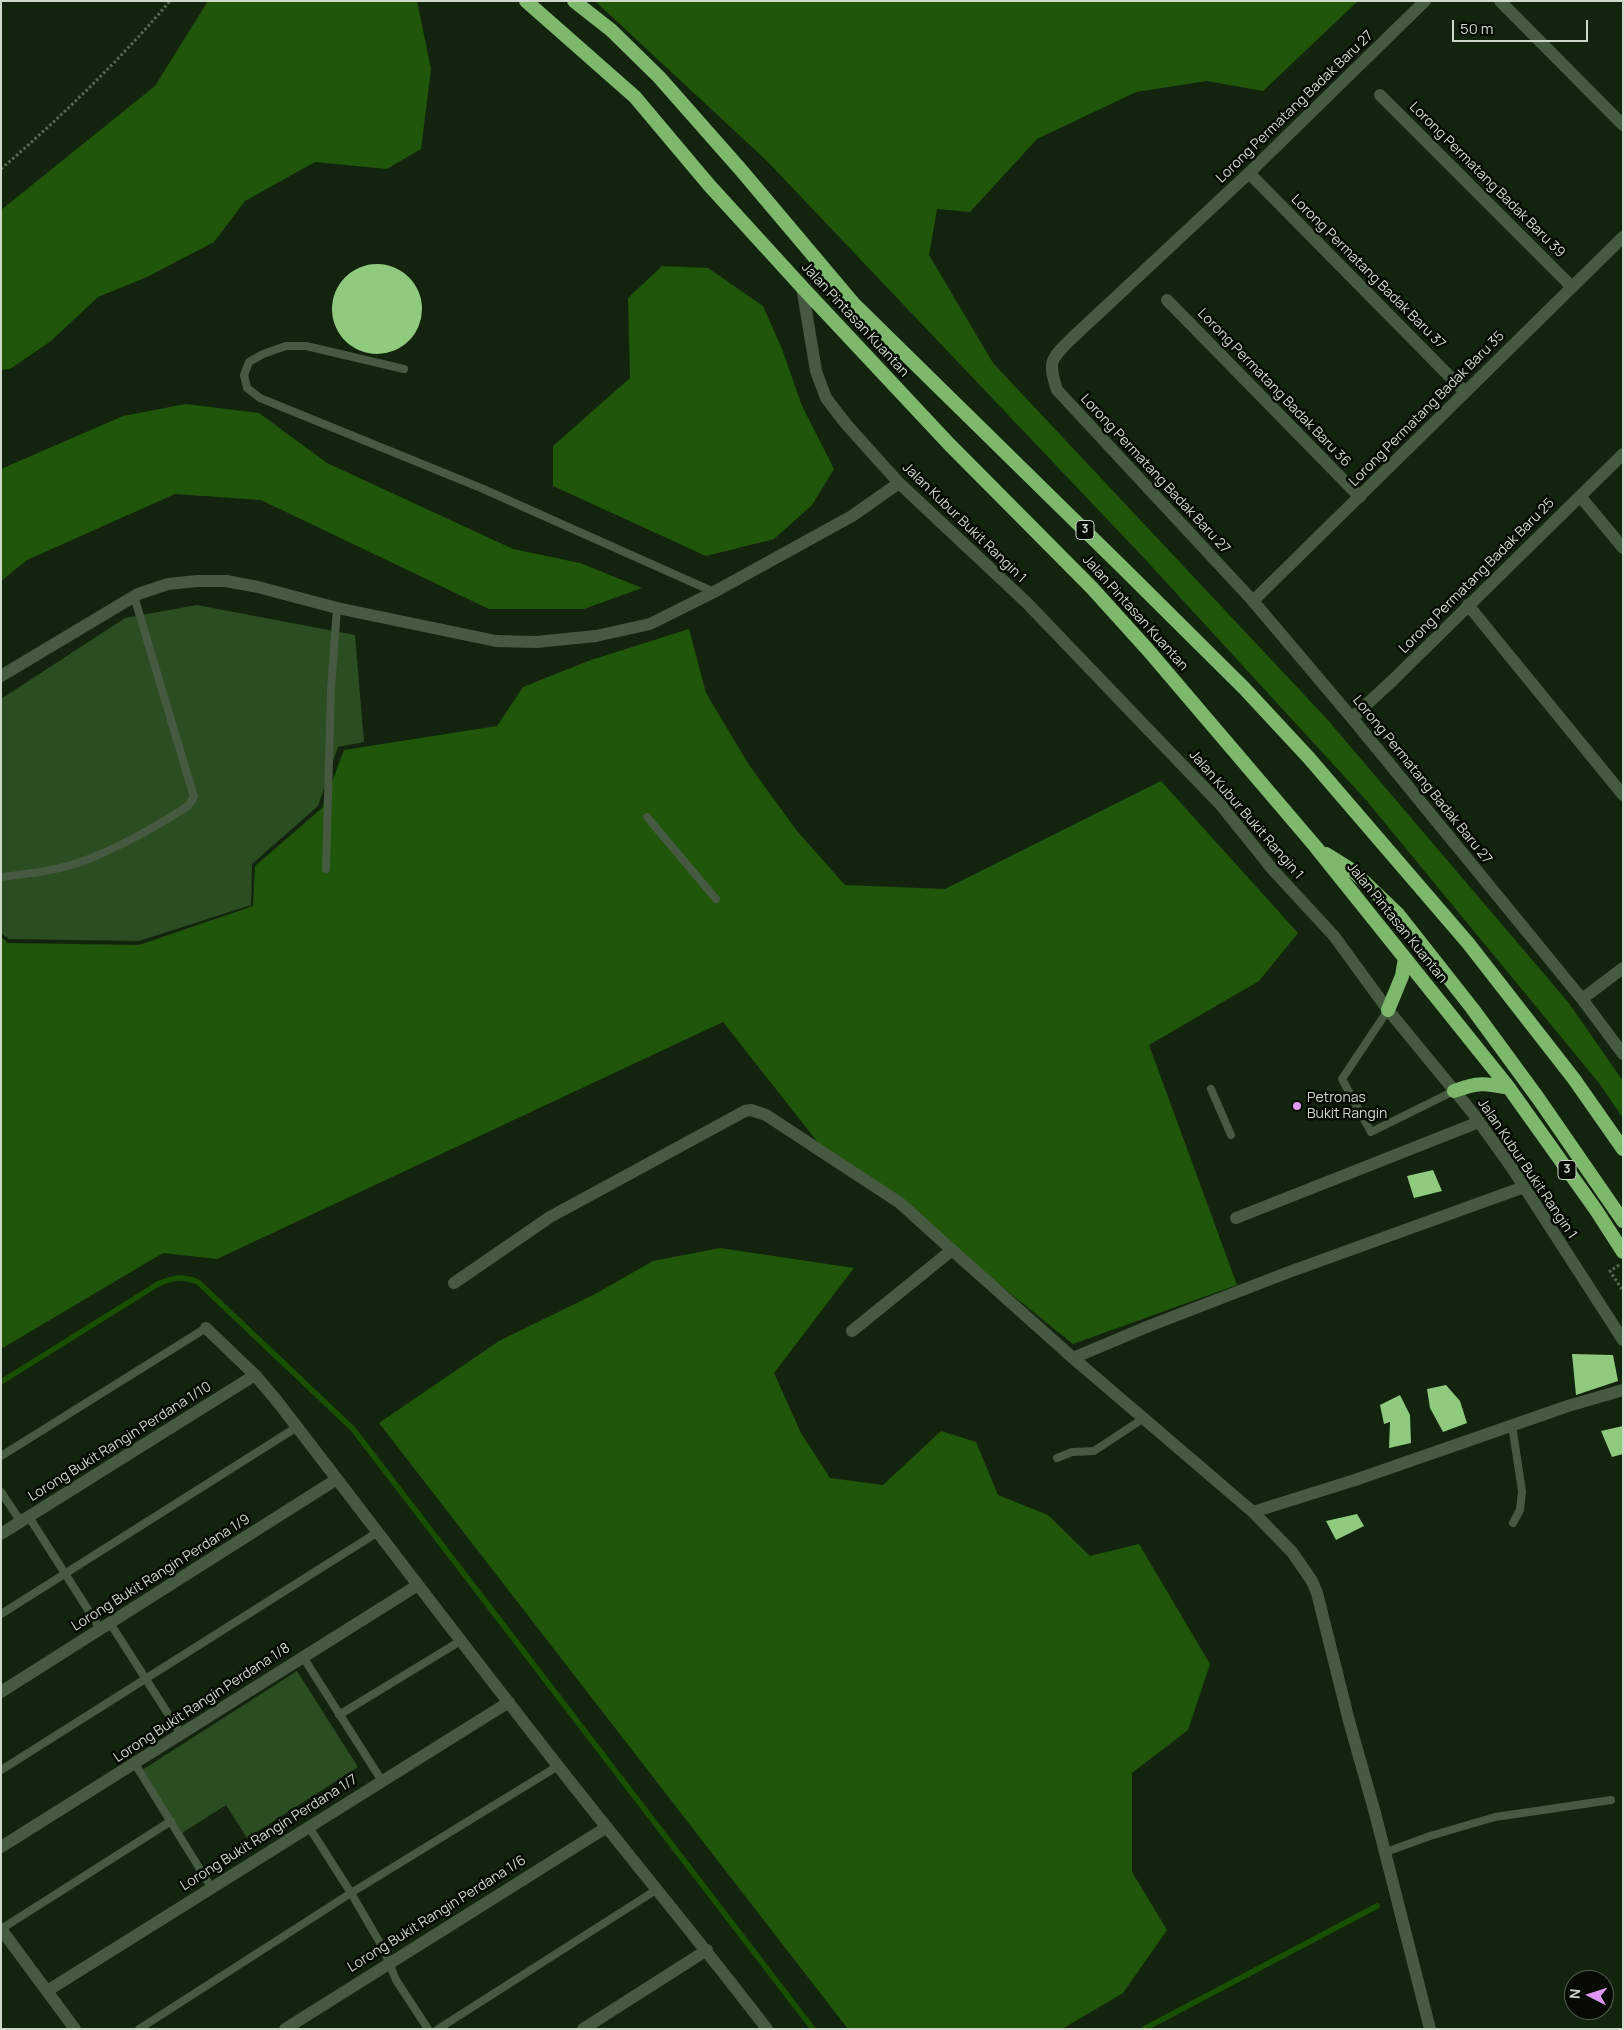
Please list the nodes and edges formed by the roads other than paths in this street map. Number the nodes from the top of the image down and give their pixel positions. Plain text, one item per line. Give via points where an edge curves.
1 (526, 1) edge
2 (574, 1) edge
3 (1425, 1) edge
4 (1500, 1) edge
5 (1380, 95) dead end
6 (1623, 126) edge
7 (1249, 173) junction
8 (1623, 237) edge
9 (802, 287) junction
10 (1572, 287) junction
11 (1167, 300) dead end
12 (404, 369) dead end
13 (1465, 392) junction
14 (1623, 454) edge
15 (899, 483) junction
16 (1580, 496) junction
17 (1360, 497) junction
18 (1623, 548) edge
19 (714, 592) junction
20 (134, 596) junction
21 (1252, 601) junction
22 (1468, 605) junction
23 (337, 608) junction
24 (1, 676) edge
25 (1352, 718) junction
26 (1623, 795) edge
27 (647, 817) dead end
28 (1315, 846) junction
29 (326, 869) dead end
30 (1, 878) edge
31 (716, 899) dead end
32 (1405, 958) junction
33 (1623, 968) edge
34 (1582, 999) junction
35 (1388, 1010) junction
36 (1623, 1054) edge
37 (1510, 1088) junction
38 (1211, 1089) dead end
39 (1454, 1091) junction
40 (1479, 1122) junction
41 (1231, 1136) dead end
42 (1623, 1149) edge
43 (1524, 1187) junction
44 (1236, 1218) dead end
45 (1623, 1221) edge
46 (952, 1250) junction
47 (1623, 1252) edge
48 (454, 1283) dead end
49 (206, 1328) joint
50 (852, 1331) dead end
51 (1623, 1340) edge
52 (1073, 1358) junction
53 (255, 1374) junction
54 (1623, 1390) edge
55 (1144, 1418) junction
56 (1512, 1426) junction
57 (297, 1427) junction
58 (1, 1456) edge
59 (1057, 1458) dead end
60 (337, 1479) junction
61 (1, 1492) edge
62 (1253, 1512) junction
63 (25, 1519) junction
64 (1513, 1523) dead end
65 (378, 1532) junction
66 (1, 1534) edge
67 (64, 1574) junction
68 (418, 1585) junction
69 (1, 1614) edge
70 (106, 1626) junction
71 (462, 1640) junction
72 (302, 1657) junction
73 (146, 1680) junction
74 (1, 1692) edge
75 (509, 1702) junction
76 (339, 1715) junction
77 (181, 1734) junction
78 (135, 1764) junction
79 (558, 1766) junction
80 (1, 1770) edge
81 (382, 1781) junction
82 (1612, 1800) dead end
83 (171, 1821) junction
84 (309, 1827) junction
85 (607, 1827) junction
86 (1, 1847) edge
87 (1386, 1852) junction
88 (211, 1887) junction
89 (656, 1890) junction
90 (351, 1893) junction
91 (1, 1929) edge
92 (707, 1950) junction
93 (388, 1962) junction
94 (47, 1991) junction
95 (75, 2029) edge
96 (139, 2029) edge
97 (285, 2029) edge
98 (428, 2029) edge
99 (438, 2029) edge
100 (583, 2029) edge
101 (767, 2029) edge
102 (1430, 2029) edge

1 - 9 highway, Jalan Pintasan Kuantan / 3 via 636,97 709,185
2 - 42 highway, Jalan Pintasan Kuantan / 3 via 611,30 659,77 854,304 1244,688 1303,751 1468,943 1574,1078
3 - 7 street, Lorong Permatang Badak Baru 27
4 - 6 street
5 - 10 street, Lorong Permatang Badak Baru 39
7 - 13 street, Lorong Permatang Badak Baru 37
7 - 21 street, Lorong Permatang Badak Baru 27 via 1053,357 1051,372 1057,390
8 - 10 street, Lorong Permatang Badak Baru 35
9 - 15 street, Jalan Kubur Bukit Rangin 1 via 816,371 826,398
9 - 28 highway, Jalan Pintasan Kuantan / 3 via 949,444 1092,588
10 - 13 street, Lorong Permatang Badak Baru 35
11 - 17 street, Lorong Permatang Badak Baru 36
12 - 19 lane via 306,346 286,346 250,362 244,375 248,388 260,398 481,488
13 - 17 street, Lorong Permatang Badak Baru 35
14 - 16 street, Lorong Permatang Badak Baru 25
15 - 19 street via 852,516
15 - 35 street, Jalan Kubur Bukit Rangin 1 via 1027,603 1220,804 1273,870 1334,936
16 - 18 street
16 - 22 street, Lorong Permatang Badak Baru 25
17 - 21 street, Lorong Permatang Badak Baru 35
19 - 23 street via 650,624 596,636 536,642 496,641
20 - 23 street via 168,584 226,581 258,586
20 - 24 street
20 - 30 lane via 194,797 182,810 119,846 77,863
21 - 25 street, Lorong Permatang Badak Baru 27
22 - 25 street, Lorong Permatang Badak Baru 25
22 - 26 street
23 - 29 lane
25 - 34 street, Lorong Permatang Badak Baru 27
27 - 31 lane
28 - 32 highway, Jalan Pintasan Kuantan / 3
28 - 45 highway via 1352,871 1398,914 1538,1098
32 - 35 highway via 1402,976
32 - 37 highway, Jalan Pintasan Kuantan / 3
33 - 34 street
34 - 36 street, Lorong Permatang Badak Baru 27
35 - 39 street, Jalan Kubur Bukit Rangin 1
35 - 39 lane via 1342,1080 1371,1132
37 - 39 highway via 1488,1083
37 - 47 highway, Jalan Pintasan Kuantan / 3
38 - 41 lane
39 - 40 street, Jalan Kubur Bukit Rangin 1
40 - 43 street, Jalan Kubur Bukit Rangin 1
40 - 44 street
43 - 51 street, Jalan Kubur Bukit Rangin 1
43 - 52 street via 1289,1272
46 - 48 street via 900,1203 766,1115 751,1110 550,1217
46 - 50 street
46 - 52 street
49 - 53 street
49 - 58 lane
52 - 55 street
53 - 57 street
53 - 63 street, Lorong Bukit Rangin Perdana 1/10
54 - 56 street
55 - 59 lane via 1094,1451 1072,1452
55 - 62 street
56 - 62 street
56 - 64 lane via 1522,1491 1520,1510
57 - 60 street
57 - 67 lane
60 - 65 street
60 - 70 street, Lorong Bukit Rangin Perdana 1/9
61 - 63 lane
62 - 87 street via 1292,1552 1312,1580
63 - 66 street, Lorong Bukit Rangin Perdana 1/10
63 - 67 lane
65 - 68 street
65 - 73 lane
67 - 69 lane
67 - 70 lane
68 - 71 street
68 - 72 street, Lorong Bukit Rangin Perdana 1/8
70 - 73 lane
70 - 74 street, Lorong Bukit Rangin Perdana 1/9
71 - 75 street
71 - 76 lane
72 - 76 lane
72 - 77 street, Lorong Bukit Rangin Perdana 1/8
73 - 77 lane
73 - 80 lane
75 - 79 street
75 - 81 street, Lorong Bukit Rangin Perdana 1/7
76 - 81 lane
77 - 78 street, Lorong Bukit Rangin Perdana 1/8
78 - 83 lane
78 - 86 street, Lorong Bukit Rangin Perdana 1/8
79 - 85 street
79 - 90 lane
81 - 84 street, Lorong Bukit Rangin Perdana 1/7
82 - 87 lane via 1495,1817
83 - 88 lane
83 - 91 lane
84 - 88 street, Lorong Bukit Rangin Perdana 1/7
84 - 90 lane
85 - 89 street
85 - 93 street, Lorong Bukit Rangin Perdana 1/6
87 - 102 street
88 - 94 street, Lorong Bukit Rangin Perdana 1/7
89 - 92 street
89 - 99 lane
90 - 93 lane
90 - 96 lane
91 - 94 street
92 - 100 street
92 - 101 street
93 - 97 street, Lorong Bukit Rangin Perdana 1/6
93 - 98 lane
94 - 95 street

